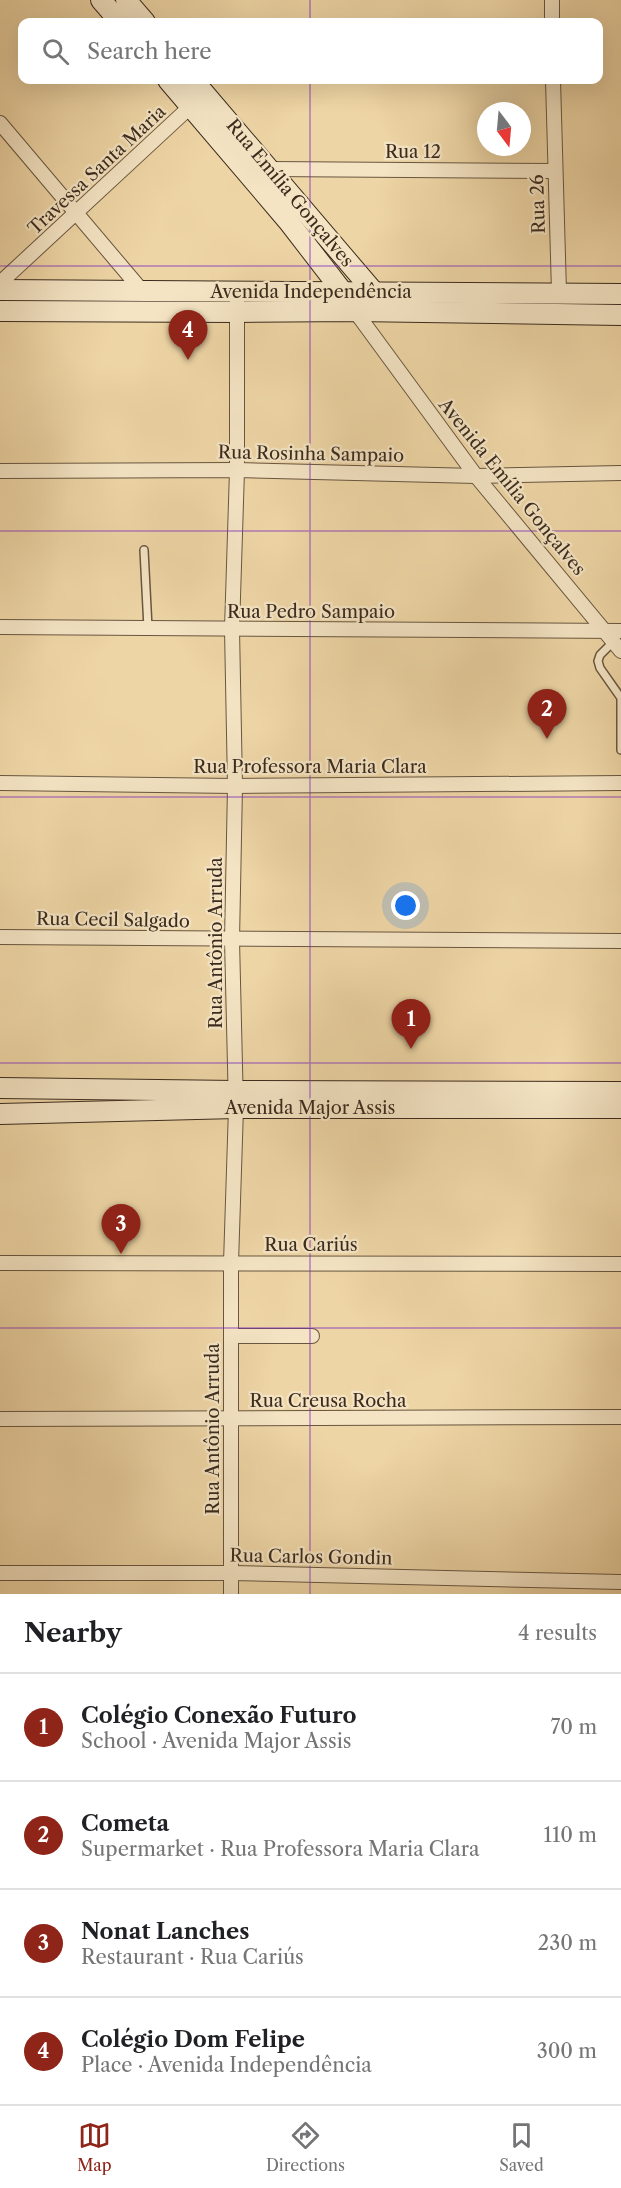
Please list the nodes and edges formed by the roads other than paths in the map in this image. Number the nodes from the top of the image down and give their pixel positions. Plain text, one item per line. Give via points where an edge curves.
1 (101, 0) edge
2 (126, 0) edge
3 (552, 0) edge
4 (117, 18) edge
5 (142, 18) edge
6 (552, 18) edge
7 (172, 84) edge
8 (196, 84) edge
9 (553, 84) edge
10 (191, 106) junction
11 (0, 123) edge
12 (270, 169) junction
13 (555, 171) junction
14 (76, 214) junction
15 (0, 283) edge
16 (0, 290) edge
17 (373, 291) junction
18 (143, 292) junction
19 (344, 292) junction
20 (559, 292) junction
21 (621, 294) edge
22 (237, 303) junction
23 (0, 311) edge
24 (355, 311) junction
25 (377, 311) junction
26 (621, 315) edge
27 (378, 344) junction
28 (237, 470) junction
29 (0, 471) edge
30 (621, 473) edge
31 (476, 476) junction
32 (144, 550) dead end
33 (0, 627) edge
34 (148, 628) junction
35 (232, 629) junction
36 (615, 638) edge
37 (621, 750) edge
38 (0, 783) edge
39 (621, 783) edge
40 (235, 786) junction
41 (0, 937) edge
42 (232, 940) junction
43 (621, 940) edge
44 (0, 1088) edge
45 (621, 1092) edge
46 (236, 1100) junction
47 (506, 1100) junction
48 (621, 1108) edge
49 (0, 1114) edge
50 (0, 1263) edge
51 (231, 1263) junction
52 (621, 1264) edge
53 (231, 1336) junction
54 (312, 1336) dead end
55 (621, 1418) edge
56 (0, 1419) edge
57 (231, 1419) junction
58 (0, 1573) edge
59 (231, 1573) junction
60 (621, 1582) edge
61 (231, 1594) edge

1 - 4 street
2 - 5 street
3 - 6 street
7 - 10 street, Rua Emília Gonçalves
8 - 12 street, Rua Emília Gonçalves
9 - 13 street, Rua 26
10 - 14 street, Travessa Santa Maria
10 - 19 street, Rua Emília Gonçalves
11 - 14 street
12 - 13 street, Rua 12
12 - 17 street, Rua Emília Gonçalves
13 - 20 street, Rua 26
14 - 15 street, Travessa Santa Maria
14 - 18 street
16 - 18 street, Avenida Independência
17 - 19 street, Avenida Independência
17 - 20 street, Avenida Independência
17 - 25 street, Rua Emília Gonçalves
18 - 22 street, Avenida Independência
19 - 22 street, Avenida Independência
19 - 24 street, Rua Emília Gonçalves
20 - 21 street, Avenida Independência
22 - 23 street, Avenida Independência
22 - 24 street, Avenida Independência
22 - 28 street, Rua Antônio Arruda
24 - 25 street, Avenida Independência
24 - 27 street, Avenida Emília Gonçalves
25 - 26 street, Avenida Independência
25 - 27 street
27 - 31 street, Avenida Emília Gonçalves
28 - 29 street, Rua Rosinha Sampaio
28 - 31 street, Rua Rosinha Sampaio
28 - 35 street, Rua Antônio Arruda
30 - 31 street, Rua Rosinha Sampaio
31 - 36 street, Avenida Emília Gonçalves
32 - 34 lane
33 - 34 street, Rua Pedro Sampaio
34 - 35 street, Rua Pedro Sampaio
35 - 36 street, Rua Pedro Sampaio
35 - 40 street, Rua Antônio Arruda
36 - 37 lane via 598,661 621,698
38 - 40 street, Rua Professora Maria Clara
39 - 40 street, Rua Professora Maria Clara
40 - 42 street, Rua Antônio Arruda
41 - 42 street, Rua Cecil Salgado
42 - 43 street, Rua Cecil Salgado
42 - 46 street, Rua Antônio Arruda
44 - 46 street, Avenida Major Assis
45 - 47 street, Avenida Major Assis
46 - 47 street, Avenida Major Assis
46 - 49 street, Avenida Major Assis
46 - 51 street, Rua Antônio Arruda
47 - 48 street, Avenida Major Assis
50 - 51 street, Rua Cariús
51 - 52 street, Rua Cariús
51 - 53 street, Rua Antônio Arruda
53 - 54 street
53 - 57 street, Rua Antônio Arruda
55 - 57 street, Rua Creusa Rocha
56 - 57 street, Rua Creusa Rocha
57 - 59 street, Rua Antônio Arruda
58 - 59 street, Rua Carlos Gondin
59 - 60 street, Rua Carlos Gondin
59 - 61 street, Rua Antônio Arruda

